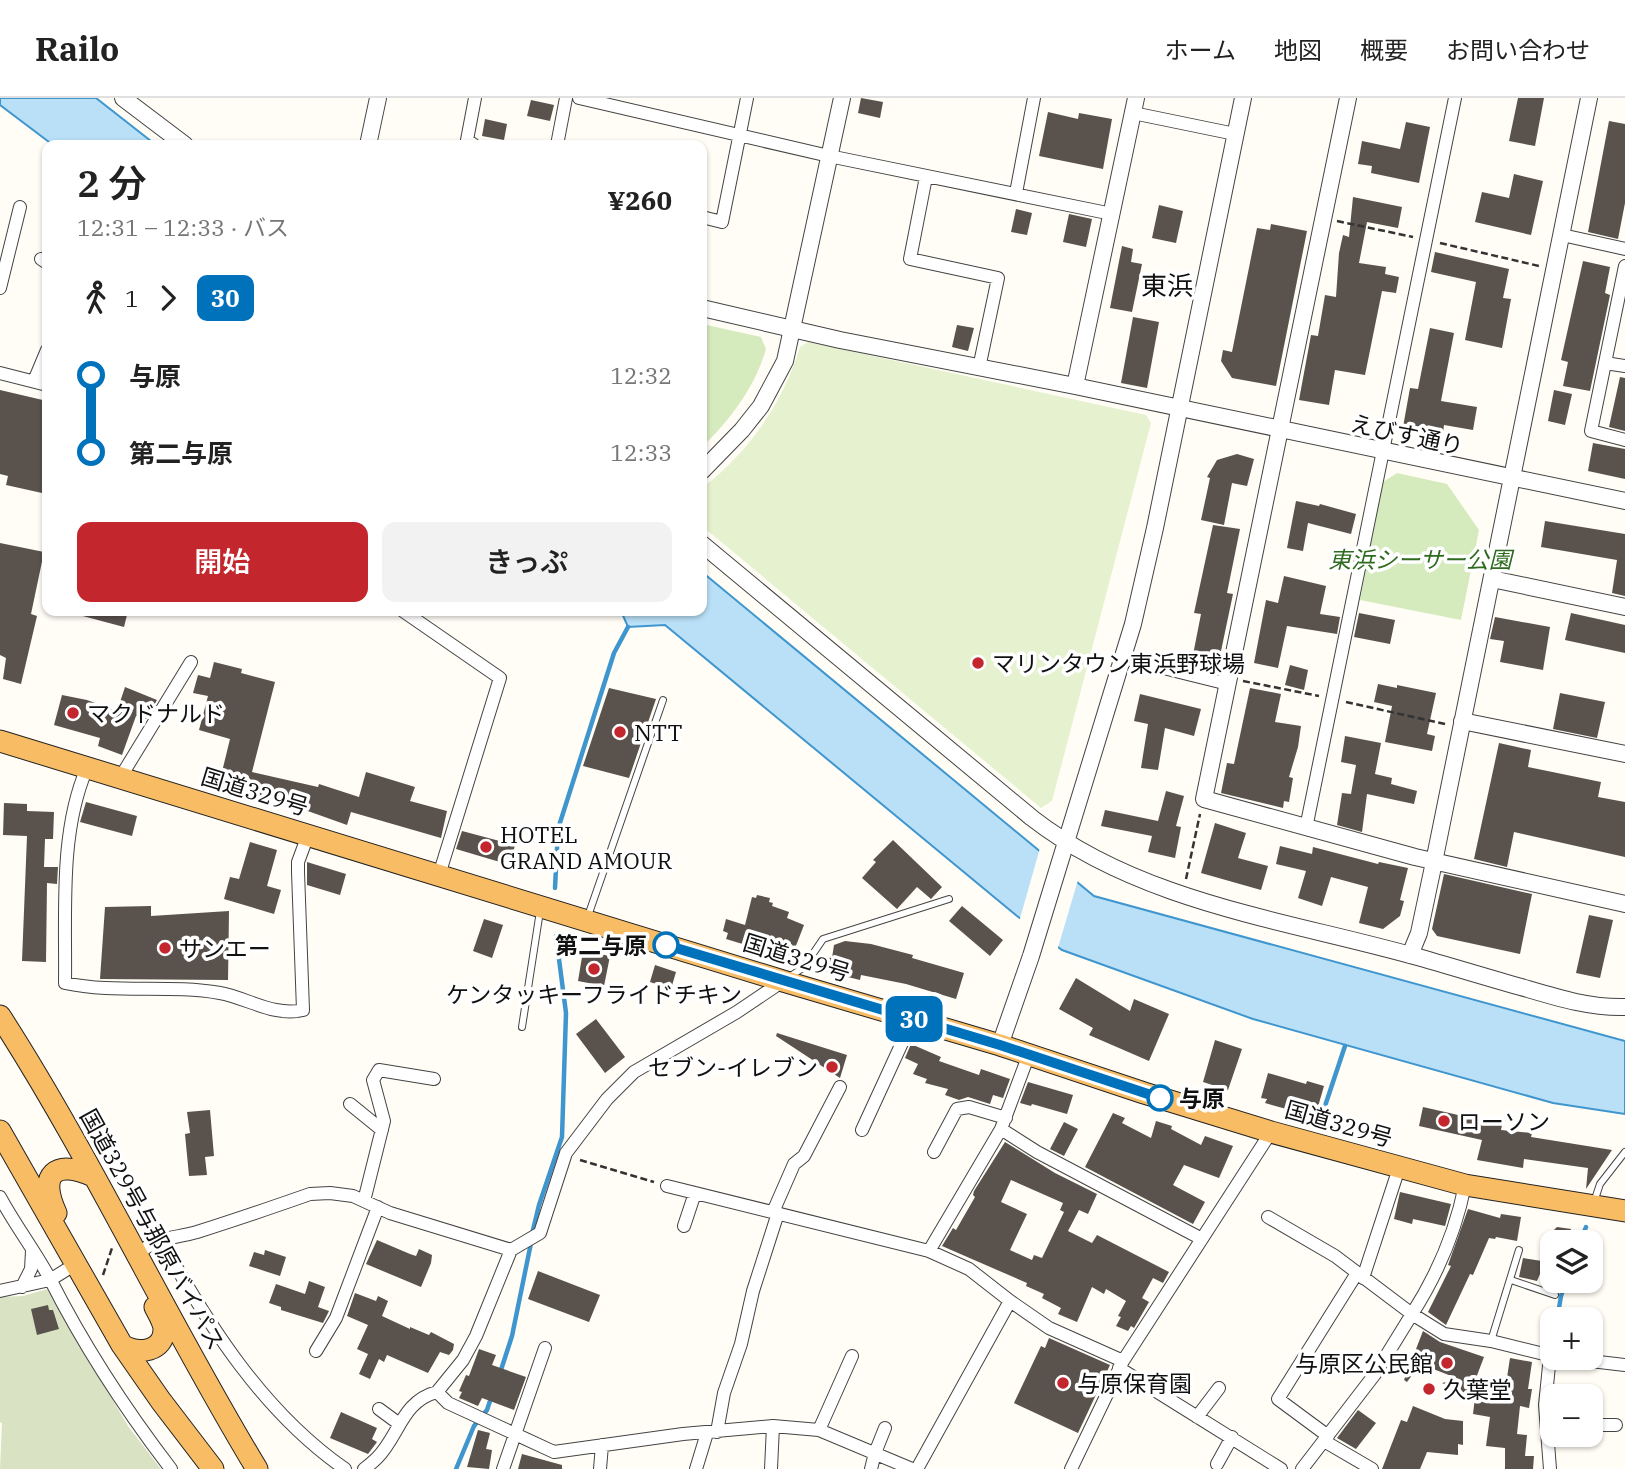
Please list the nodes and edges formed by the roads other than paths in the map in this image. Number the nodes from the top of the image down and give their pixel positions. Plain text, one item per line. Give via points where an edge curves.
1 (123, 98) edge
2 (378, 98) edge
3 (475, 98) edge
4 (566, 98) edge
5 (579, 98) edge
6 (747, 98) edge
7 (842, 98) edge
8 (1034, 98) edge
9 (1243, 98) edge
10 (1348, 98) edge
11 (1455, 98) edge
12 (1589, 98) edge
13 (1134, 106) edge
14 (1235, 134) junction
15 (740, 136) junction
16 (178, 140) edge
17 (369, 140) edge
18 (467, 140) edge
19 (557, 140) edge
20 (829, 156) junction
21 (926, 177) junction
22 (1016, 193) junction
23 (20, 207) dead end
24 (1112, 214) junction
25 (707, 218) edge
26 (1562, 235) junction
27 (1625, 249) edge
28 (1625, 266) edge
29 (0, 288) edge
30 (707, 309) edge
31 (793, 329) junction
32 (1605, 363) junction
33 (1625, 366) edge
34 (979, 368) junction
35 (0, 373) edge
36 (41, 383) edge
37 (1075, 386) junction
38 (1179, 409) junction
39 (1280, 430) junction
40 (1625, 440) edge
41 (1383, 452) junction
42 (707, 466) edge
43 (1512, 478) junction
44 (1625, 501) edge
45 (707, 548) edge
46 (1492, 579) junction
47 (1625, 607) edge
48 (410, 616) edge
49 (1123, 658) junction
50 (191, 662) dead end
51 (1228, 684) junction
52 (663, 700) dead end
53 (1462, 721) junction
54 (0, 741) edge
55 (1625, 754) edge
56 (87, 768) junction
57 (120, 778) junction
58 (1306, 828) junction
59 (308, 835) junction
60 (1065, 843) junction
61 (1434, 862) junction
62 (439, 875) junction
63 (949, 899) dead end
64 (1625, 904) edge
65 (541, 907) junction
66 (586, 921) junction
67 (1410, 955) junction
68 (783, 981) junction
69 (1625, 1007) edge
70 (0, 1016) edge
71 (913, 1019) junction
72 (522, 1027) dead end
73 (1000, 1045) junction
74 (1029, 1054) junction
75 (434, 1079) dead end
76 (839, 1087) dead end
77 (350, 1104) dead end
78 (1004, 1124) junction
79 (382, 1130) junction
80 (862, 1130) dead end
81 (0, 1131) edge
82 (1271, 1132) junction
83 (1625, 1152) edge
84 (934, 1153) dead end
85 (1399, 1168) junction
86 (93, 1176) junction
87 (1465, 1185) junction
88 (667, 1186) road end
89 (695, 1193) junction
90 (0, 1197) edge
91 (364, 1201) junction
92 (378, 1207) junction
93 (1592, 1207) junction
94 (1625, 1211) edge
95 (776, 1212) junction
96 (1268, 1217) dead end
97 (684, 1226) dead end
98 (1202, 1239) junction
99 (161, 1240) junction
100 (64, 1244) junction
101 (511, 1250) junction
102 (1519, 1250) dead end
103 (33, 1251) junction
104 (929, 1251) junction
105 (140, 1260) junction
106 (74, 1265) junction
107 (1360, 1275) junction
108 (50, 1280) junction
109 (1511, 1280) junction
110 (22, 1287) junction
111 (0, 1291) edge
112 (1555, 1295) dead end
113 (1010, 1301) junction
114 (1412, 1314) junction
115 (1491, 1341) junction
116 (122, 1345) junction
117 (545, 1348) dead end
118 (316, 1351) dead end
119 (1540, 1353) edge
120 (852, 1356) dead end
121 (1603, 1362) edge
122 (1121, 1364) junction
123 (1625, 1364) edge
124 (1219, 1388) dead end
125 (437, 1392) junction
126 (379, 1409) dead end
127 (1196, 1417) junction
128 (398, 1423) junction
129 (1603, 1425) edge
130 (1616, 1425) dead end
131 (773, 1426) junction
132 (885, 1428) dead end
133 (819, 1430) junction
134 (712, 1432) junction
135 (514, 1433) junction
136 (1232, 1437) junction
137 (1326, 1438) junction
138 (603, 1445) junction
139 (1550, 1447) edge
140 (875, 1453) junction
141 (1217, 1464) dead end
142 (170, 1469) edge
143 (213, 1469) edge
144 (257, 1469) edge
145 (345, 1469) edge
146 (364, 1469) edge
147 (503, 1469) edge
148 (600, 1469) edge
149 (696, 1469) edge
150 (771, 1469) edge
151 (871, 1469) edge
152 (914, 1469) edge
153 (1071, 1469) edge
154 (1281, 1469) edge
155 (1302, 1469) edge
156 (1372, 1469) edge
157 (1550, 1469) edge

1 - 16 street
2 - 17 street
3 - 18 street
4 - 19 street
5 - 15 street
6 - 15 street
7 - 20 street
8 - 22 street
9 - 14 street
10 - 39 street
11 - 41 street
12 - 26 street
13 - 14 street
13 - 24 street
14 - 38 street
15 - 20 street
15 - 25 street via 722,222
20 - 21 street
20 - 31 street
21 - 22 street
21 - 34 street via 910,259 998,278
22 - 24 street
23 - 29 street
24 - 37 street
26 - 27 street
26 - 43 street
28 - 32 street
30 - 31 street, えびす通り
31 - 34 street, えびす通り
31 - 42 street via 785,360 761,406
32 - 33 street
32 - 40 street via 1591,431
34 - 37 street, えびす通り
35 - 36 street
37 - 38 street, えびす通り
38 - 39 street, えびす通り
38 - 49 street
39 - 41 street, えびす通り
39 - 51 street
41 - 43 street, えびす通り
41 - 58 street
43 - 44 street, えびす通り
43 - 46 street
45 - 60 street
46 - 47 street
46 - 53 street
48 - 62 street via 500,678
49 - 51 street
49 - 60 street
50 - 57 street
51 - 58 street via 1203,799
52 - 66 lane
53 - 55 street
53 - 61 street
54 - 56 highway, 国道329号
56 - 57 highway, 国道329号
56 - 59 street via 78,788 68,842 65,983 100,989 219,993 280,1011 303,1010 298,862
57 - 59 highway, 国道329号
58 - 61 street
59 - 62 highway, 国道329号
60 - 67 street via 1144,883
60 - 73 street
61 - 64 street
61 - 67 street
62 - 65 highway, 国道329号
63 - 68 lane via 823,939 804,967
65 - 66 highway, 国道329号
65 - 72 lane
66 - 68 highway, 国道329号
67 - 69 street via 1565,999
68 - 71 highway, 国道329号
68 - 101 street via 634,1072 607,1099 565,1155 540,1233
70 - 86 highway, 国道329号与那原バイパス via 43,1082
71 - 73 highway, 国道329号
71 - 80 street
73 - 74 highway, 国道329号
74 - 78 street
74 - 82 highway, 国道329号
75 - 79 street via 379,1070 373,1080 384,1121
76 - 95 street via 804,1156 794,1164
77 - 79 street
78 - 84 street via 969,1107 957,1109
78 - 98 street via 1037,1152
78 - 104 street
79 - 91 street
81 - 100 highway
82 - 85 highway, 国道329号
82 - 98 street
83 - 93 lane via 1600,1184
85 - 87 highway, 国道329号
85 - 107 street
86 - 100 highway via 68,1168 52,1175 48,1183 47,1194
86 - 105 highway, 国道329号与那原バイパス
87 - 93 highway, 国道329号
87 - 114 street via 1432,1283
88 - 89 street
89 - 95 street
89 - 97 street
90 - 103 street
91 - 92 street
91 - 99 street via 330,1193 310,1194
92 - 101 street
92 - 118 street via 336,1318
93 - 94 highway, 国道329号
95 - 104 street
95 - 134 street via 741,1345
96 - 107 street
98 - 122 street
99 - 105 street via 150,1244
99 - 145 street via 235,1358 268,1399
100 - 106 highway
101 - 125 street via 476,1336
102 - 109 lane
103 - 108 street
103 - 110 street
104 - 113 street via 969,1269
105 - 116 highway via 164,1326 163,1338 148,1350 131,1351
105 - 144 highway, 国道329号与那原バイパス
106 - 108 street
106 - 116 highway
107 - 114 street
107 - 137 street via 1278,1399
108 - 110 street
108 - 142 street via 86,1345
109 - 112 lane
109 - 115 lane
110 - 111 street
113 - 122 street via 1049,1328
113 - 152 street
114 - 115 street via 1444,1334
114 - 137 street via 1375,1374
115 - 119 street
116 - 143 highway
117 - 135 street
120 - 133 street
121 - 123 street
122 - 127 street
122 - 153 street
124 - 127 street
125 - 128 street via 424,1395
125 - 135 street via 448,1403
126 - 128 street
127 - 136 street
128 - 146 street via 378,1458
129 - 130 street
131 - 133 street
131 - 134 street
131 - 150 street
132 - 140 street
133 - 140 street
134 - 138 street
134 - 149 street
135 - 138 street via 554,1452
135 - 147 street
136 - 141 street
136 - 154 street
137 - 155 street
137 - 156 street
138 - 148 street
139 - 157 street
140 - 151 street
140 - 152 street

